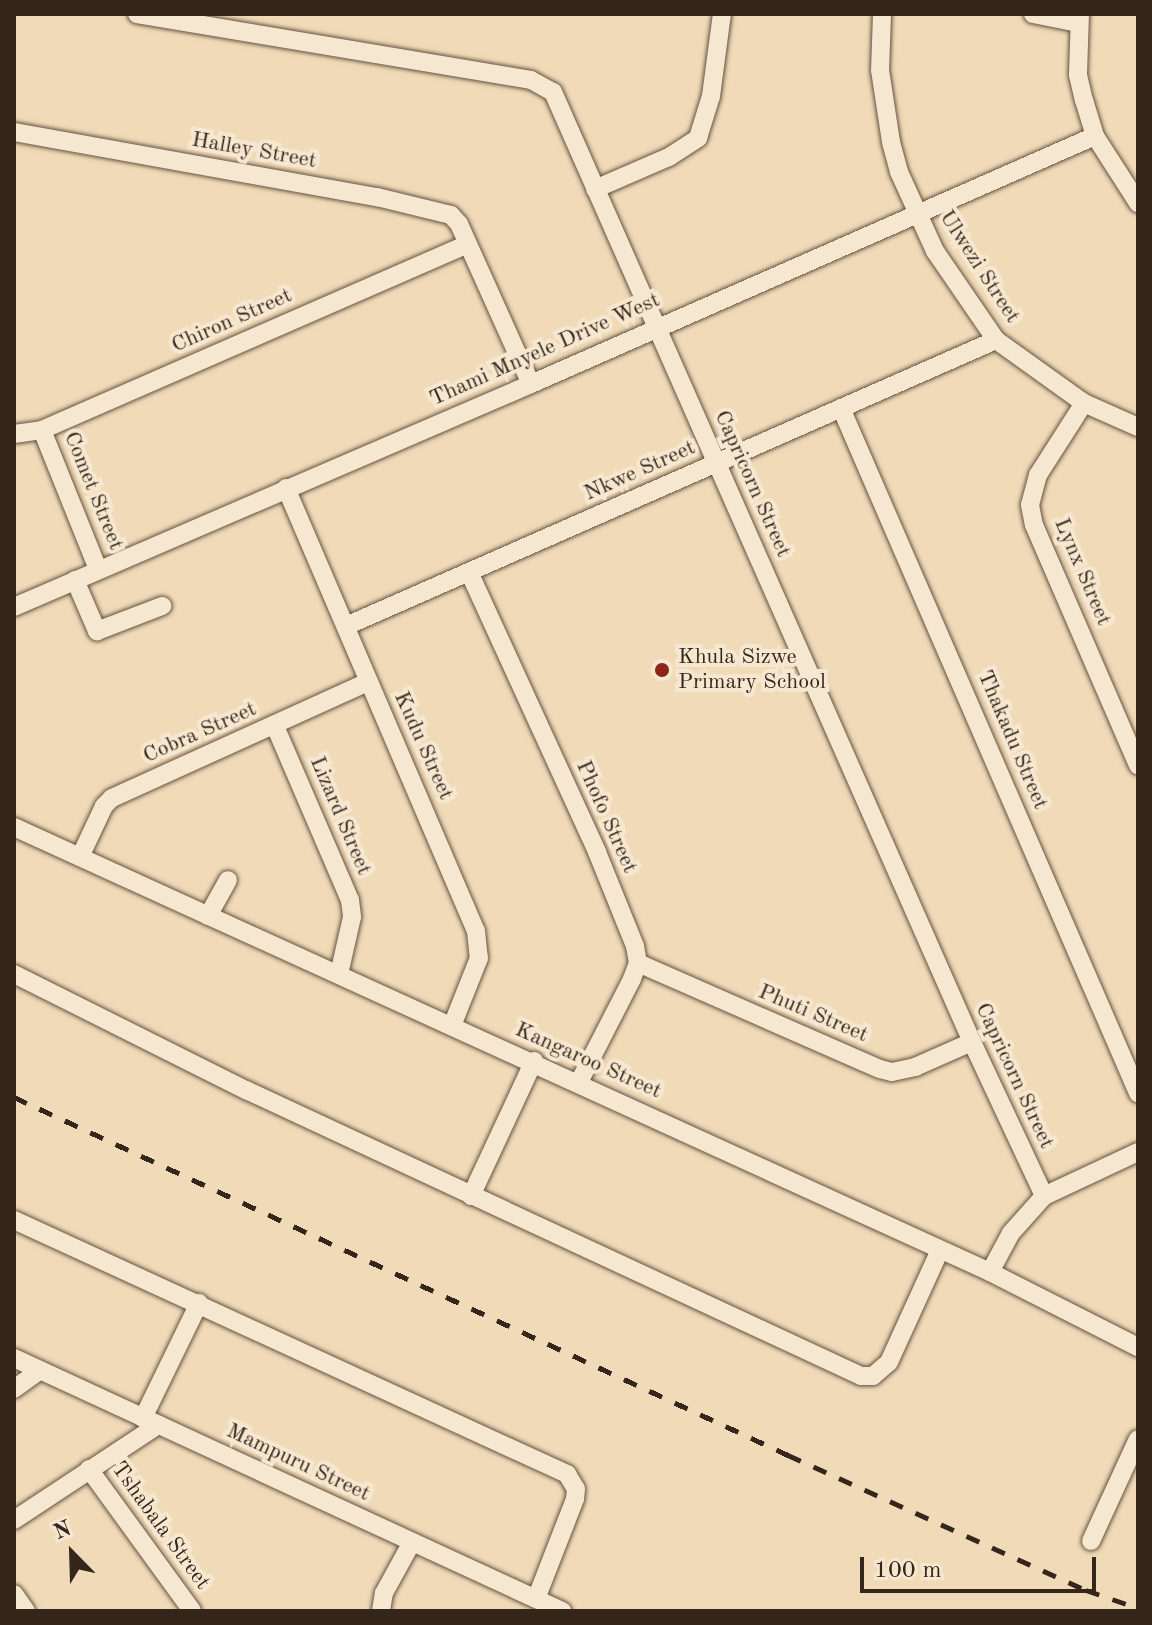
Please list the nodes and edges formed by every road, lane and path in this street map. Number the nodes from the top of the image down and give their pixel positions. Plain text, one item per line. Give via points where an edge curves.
1 (137, 14) edge
2 (722, 14) edge
3 (882, 14) edge
4 (1033, 14) edge
5 (1079, 18) edge
6 (14, 132) edge
7 (1095, 136) junction
8 (595, 189) junction
9 (1138, 203) edge
10 (916, 214) junction
11 (467, 244) junction
12 (656, 328) junction
13 (996, 340) junction
14 (531, 384) junction
15 (1084, 403) junction
16 (841, 408) junction
17 (1138, 427) edge
18 (42, 430) junction
19 (14, 434) edge
20 (717, 463) junction
21 (286, 488) junction
22 (98, 569) junction
23 (469, 572) junction
24 (75, 580) junction
25 (162, 606) dead end
26 (14, 607) edge
27 (346, 626) junction
28 (368, 682) junction
29 (275, 726) junction
30 (1138, 765) edge
31 (14, 827) edge
32 (80, 857) junction
33 (228, 880) dead end
34 (208, 916) junction
35 (638, 963) junction
36 (14, 974) edge
37 (339, 974) junction
38 (452, 1026) junction
39 (972, 1042) junction
40 (534, 1061) junction
41 (579, 1082) junction
42 (1138, 1093) edge
43 (1138, 1152) edge
44 (471, 1196) junction
45 (1044, 1196) junction
46 (14, 1220) edge
47 (940, 1250) junction
48 (990, 1272) junction
49 (199, 1303) junction
50 (1138, 1347) edge
51 (14, 1358) edge
52 (40, 1370) junction
53 (14, 1389) edge
54 (150, 1421) junction
55 (1138, 1439) edge
56 (89, 1469) junction
57 (14, 1520) edge
58 (1091, 1541) dead end
59 (412, 1542) junction
60 (14, 1594) edge
61 (536, 1599) junction
62 (26, 1611) edge
63 (192, 1611) edge
64 (381, 1611) edge
65 (562, 1611) edge

1 - 8 street, Capricorn Street via 531,80 553,92
2 - 8 street via 711,96 698,138 669,157
3 - 10 street, Ulwezi Street via 884,107 899,172
4 - 5 street
5 - 7 street via 1078,75
6 - 11 street, Halley Street via 439,210 451,215
7 - 9 street
7 - 10 street, Thami Mnyele Drive West
8 - 12 street, Capricorn Street
10 - 12 street, Thami Mnyele Drive West
10 - 13 street, Ulwezi Street
11 - 14 street, Halley Street
11 - 18 street, Chiron Street
12 - 14 street, Thami Mnyele Drive West
12 - 20 street, Capricorn Street
13 - 15 street, Ulwezi Street
13 - 16 street, Nkwe Street
14 - 21 street, Thami Mnyele Drive West
15 - 17 street, Ulwezi Street
15 - 30 street, Lynx Street via 1038,475 1030,505
16 - 20 street, Nkwe Street
16 - 42 street, Thakadu Street
18 - 19 street, Chiron Street
18 - 22 street, Comet Street
20 - 23 street, Nkwe Street
20 - 39 street, Capricorn Street
21 - 22 street, Thami Mnyele Drive West
21 - 27 street, Kudu Street
22 - 24 street, Thami Mnyele Drive West
23 - 27 street, Nkwe Street
23 - 35 street, Phofo Street via 597,852
24 - 25 street via 97,631
24 - 26 street, Thami Mnyele Drive West
27 - 28 street, Kudu Street
28 - 29 street, Cobra Street
28 - 38 street, Kudu Street via 478,939 479,958
29 - 32 street, Cobra Street via 112,798
29 - 37 street, Lizard Street via 350,900 352,917
31 - 32 street, Kangaroo Street
32 - 34 street, Kangaroo Street
33 - 34 street
34 - 37 street, Kangaroo Street
35 - 39 street, Phuti Street via 892,1072
35 - 41 street
36 - 44 street
37 - 38 street, Kangaroo Street
38 - 40 street, Kangaroo Street
39 - 45 street, Capricorn Street
40 - 41 street, Kangaroo Street
40 - 44 street
41 - 47 street, Kangaroo Street
43 - 45 street
44 - 47 street via 861,1376 873,1376 889,1362
45 - 48 street via 1011,1233
46 - 49 street
47 - 48 street, Kangaroo Street
48 - 50 street, Kangaroo Street
49 - 54 street
49 - 61 street via 567,1474 576,1489 575,1499
51 - 52 street, Mampuru Street
52 - 53 street
52 - 54 street, Mampuru Street
54 - 56 street
54 - 59 street, Mampuru Street
55 - 58 street
56 - 57 street
56 - 63 street, Tshabala Street
59 - 61 street, Mampuru Street
59 - 64 street via 384,1593
60 - 62 street
61 - 65 street, Mampuru Street

